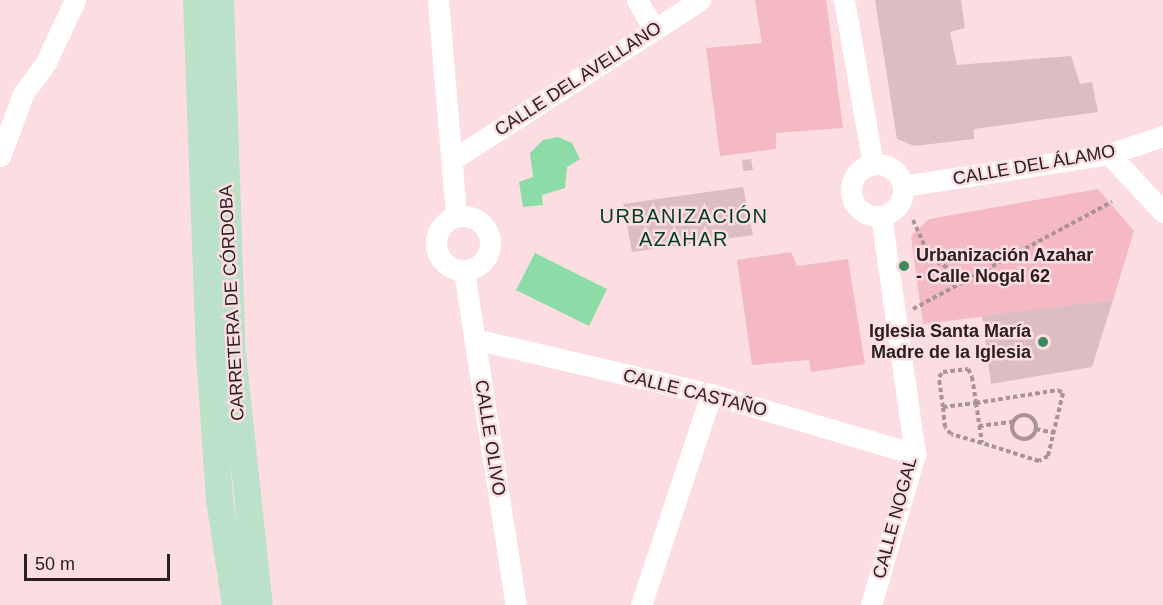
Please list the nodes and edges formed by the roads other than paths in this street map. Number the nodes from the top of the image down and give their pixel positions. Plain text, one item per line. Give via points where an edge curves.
1 (75, 0) edge
2 (196, 0) edge
3 (220, 0) edge
4 (438, 0) edge
5 (637, 0) edge
6 (700, 0) edge
7 (844, 0) edge
8 (654, 30) junction
9 (1163, 136) edge
10 (1109, 154) junction
11 (0, 156) edge
12 (455, 158) junction
13 (873, 164) junction
14 (903, 186) junction
15 (1163, 212) edge
16 (456, 216) junction
17 (881, 216) junction
18 (464, 271) junction
19 (474, 339) junction
20 (711, 394) junction
21 (915, 454) junction
22 (235, 605) edge
23 (259, 605) edge
24 (516, 605) edge
25 (641, 605) edge
26 (871, 605) edge

1 - 11 street via 45,64 23,94
2 - 22 main road, CARRETERA DE CÓRDOBA via 209,353 219,499
3 - 23 main road, CARRETERA DE CÓRDOBA via 232,354
4 - 12 street
5 - 8 street
6 - 8 street, CALLE DEL AVELLANO
7 - 13 street
8 - 12 street, CALLE DEL AVELLANO
9 - 10 street, CALLE DEL ÁLAMO
10 - 14 street, CALLE DEL ÁLAMO
10 - 15 street
12 - 16 street
13 - 14 street via 894,171
13 - 17 street via 855,177 852,195 865,213
14 - 17 street via 896,209
16 - 18 street via 441,226 436,251 447,266
16 - 18 street via 474,218 490,240 481,265
17 - 21 street, CALLE NOGAL
18 - 19 street, CALLE OLIVO
19 - 20 street, CALLE CASTAÑO
19 - 24 street, CALLE OLIVO
20 - 21 street, CALLE CASTAÑO
20 - 25 street
21 - 26 street, CALLE NOGAL

